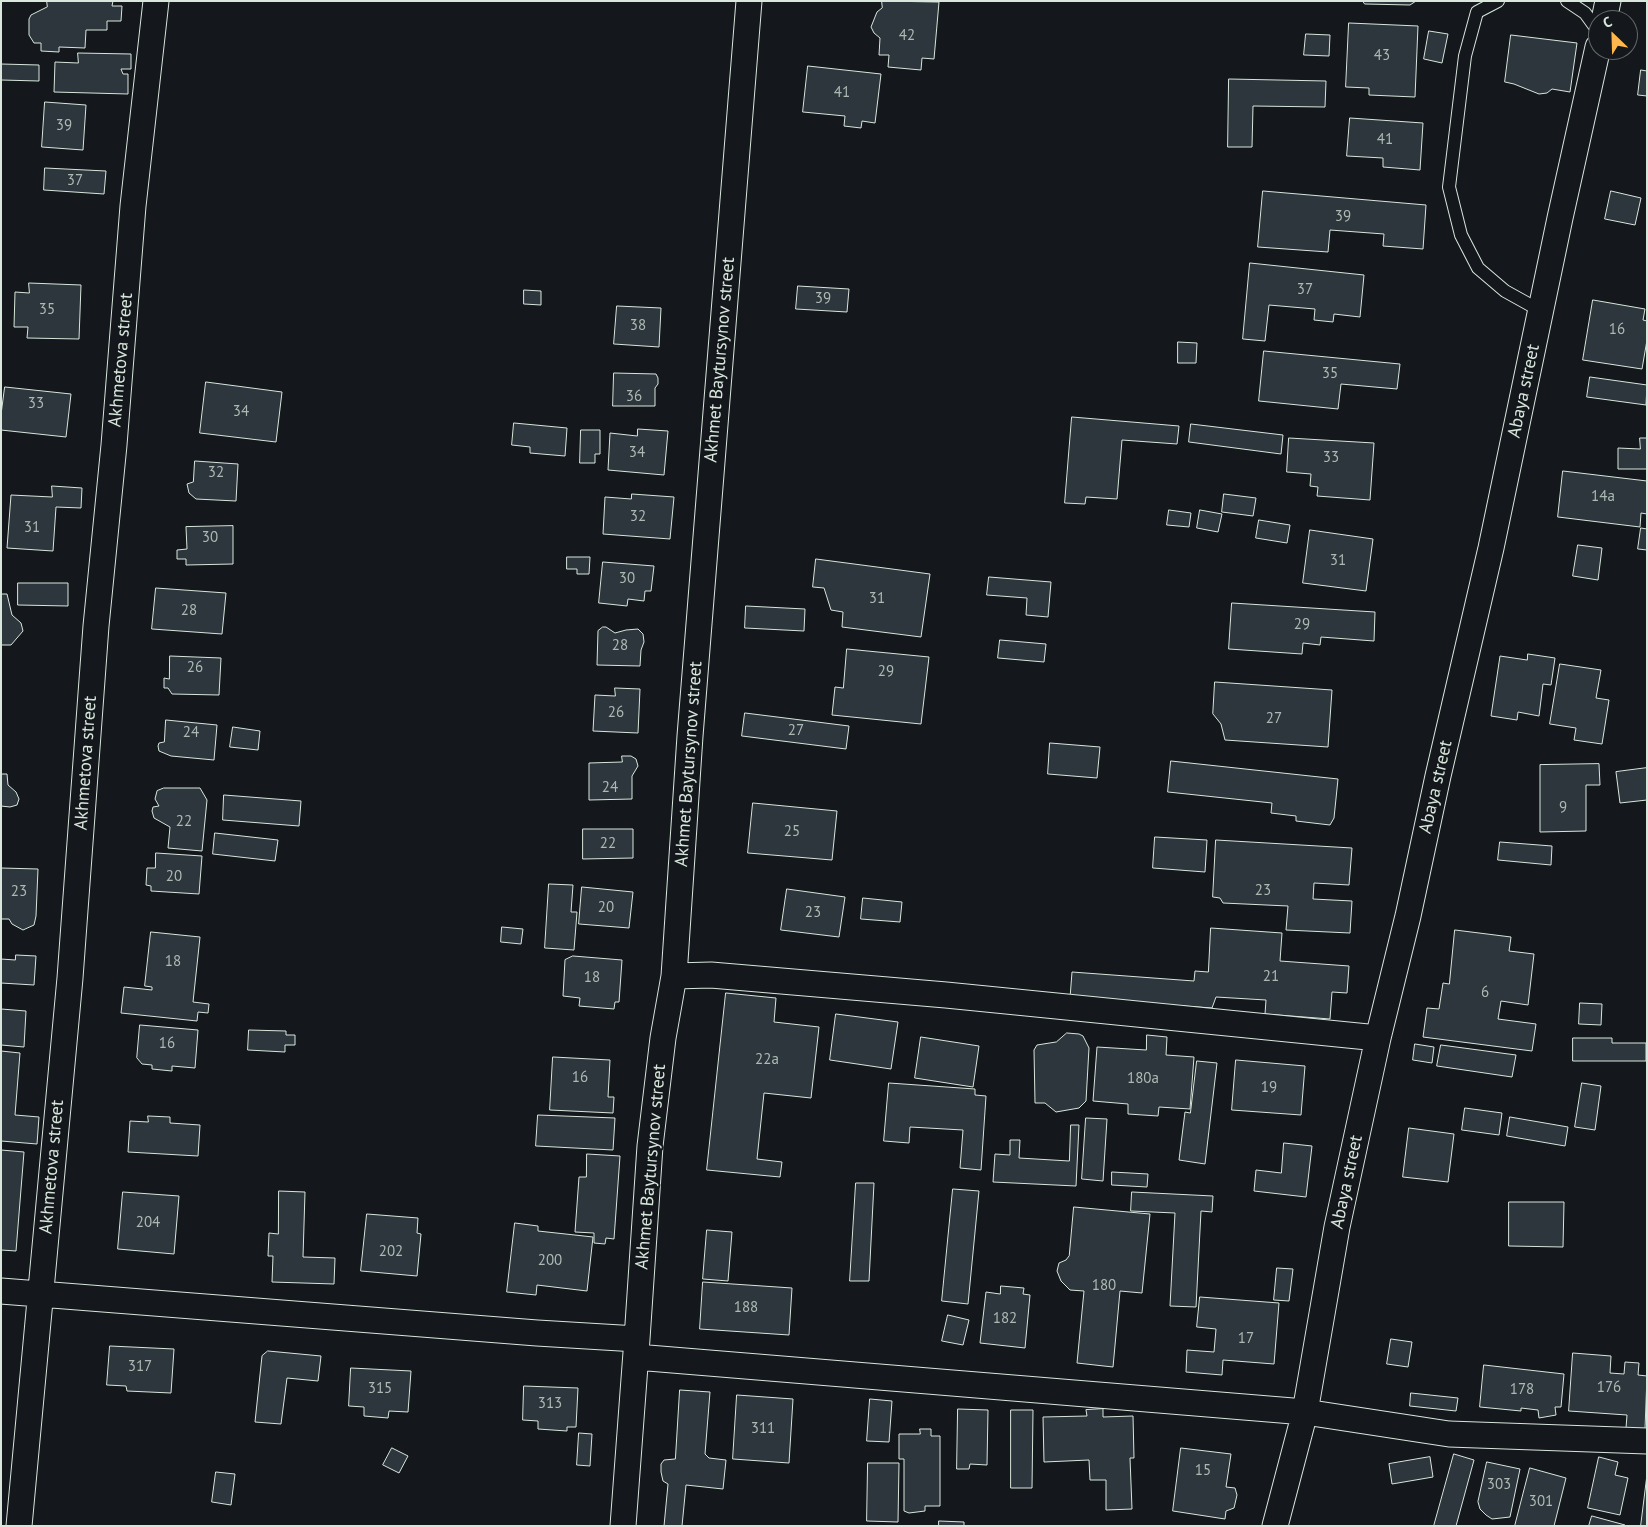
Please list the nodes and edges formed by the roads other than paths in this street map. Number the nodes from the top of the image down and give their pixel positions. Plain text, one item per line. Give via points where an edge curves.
1 (156, 1) edge
2 (749, 1) edge
3 (1498, 1) edge
4 (1567, 1) edge
5 (1588, 16) edge
6 (1595, 60) edge
7 (1540, 311) junction
8 (674, 976) junction
9 (1378, 1038) junction
10 (1, 1292) edge
11 (40, 1294) junction
12 (637, 1348) junction
13 (1305, 1412) junction
14 (1647, 1441) edge
15 (20, 1526) edge
16 (623, 1526) edge
17 (1275, 1526) edge

1 - 11 street, Akhmetova street via 133,206 96,626 70,978
2 - 8 street, Akhmet Baytursynov street
3 - 7 lane via 1477,12 1465,56 1449,187 1461,235 1478,268 1505,291
4 - 5 lane
6 - 7 street, Abaya street
7 - 9 street, Abaya street via 1488,558
8 - 9 street via 711,975 936,994
8 - 12 street, Akhmet Baytursynov street via 650,1146
9 - 13 street, Abaya street via 1337,1227
10 - 11 street
11 - 12 street via 536,1333
11 - 15 street, Akhmetova street
12 - 13 street
12 - 16 street, Akhmet Baytursynov street
13 - 14 street via 1449,1434
13 - 17 street, Abaya street

